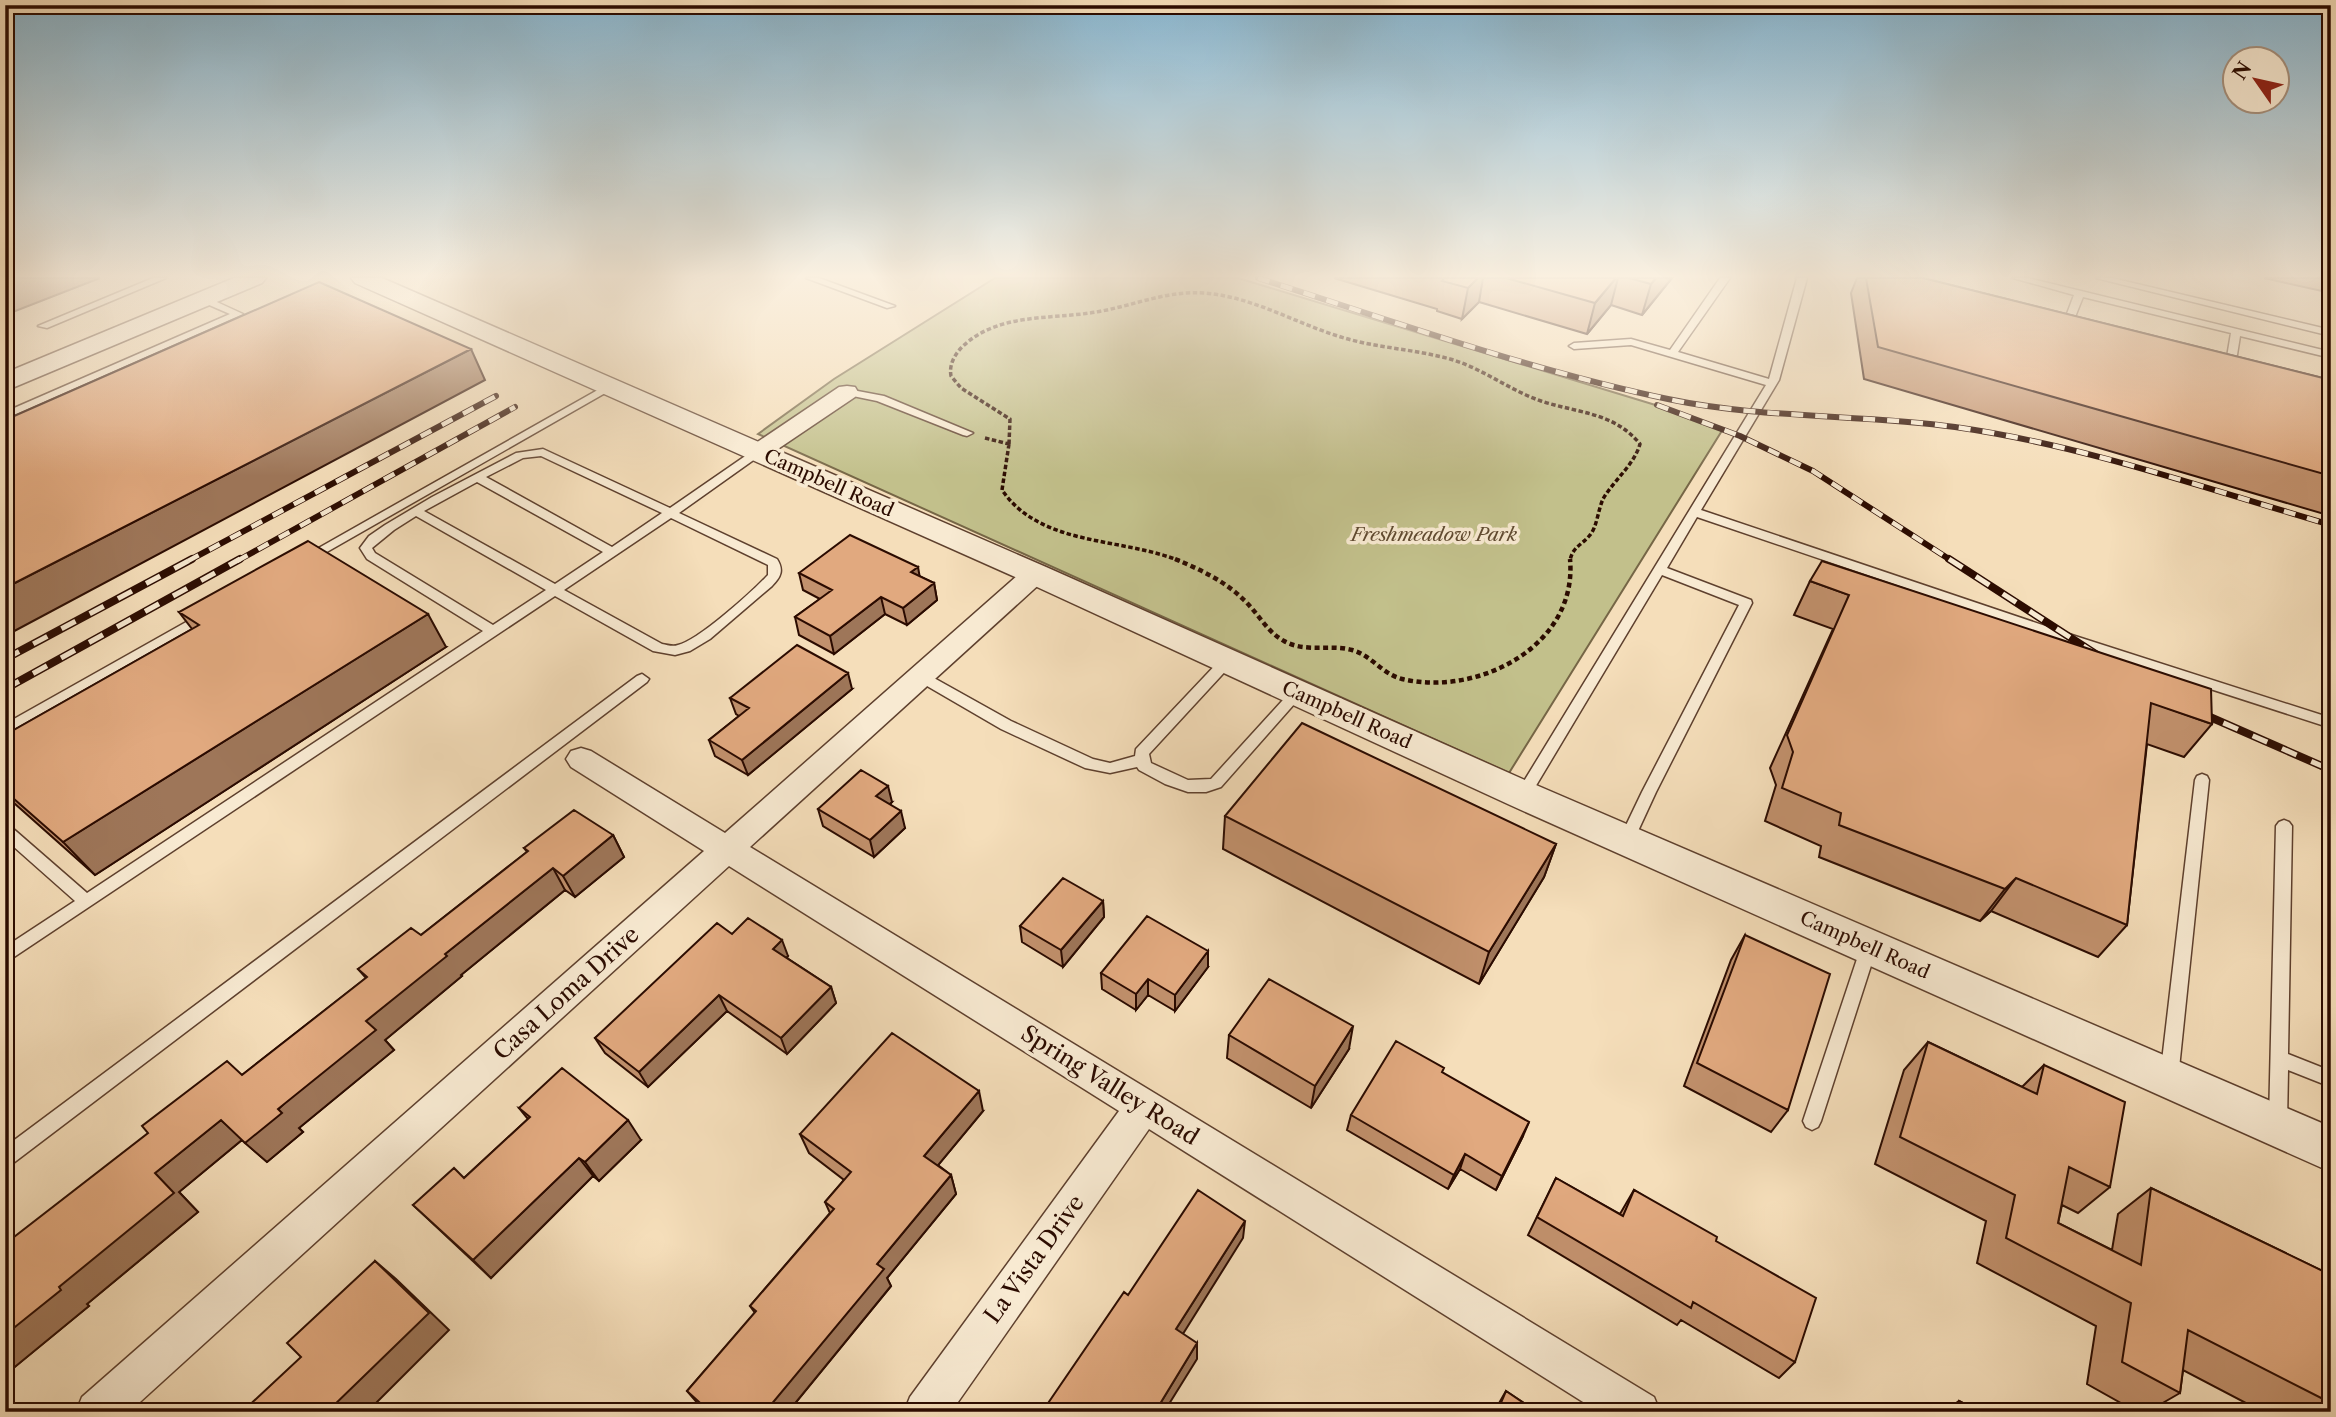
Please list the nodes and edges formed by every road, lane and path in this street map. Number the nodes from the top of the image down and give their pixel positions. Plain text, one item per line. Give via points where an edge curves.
1 (97, 344) edge
2 (169, 344) edge
3 (514, 344) edge
4 (964, 344) edge
5 (1373, 344) edge
6 (1600, 344) edge
7 (1638, 344) edge
8 (1679, 344) edge
9 (1783, 344) edge
10 (2234, 344) edge
11 (2288, 344) edge
12 (1573, 346) dead end
13 (1672, 354) junction
14 (2206, 354) edge
15 (2331, 355) edge
16 (5, 383) edge
17 (1772, 383) junction
18 (610, 386) junction
19 (848, 392) joint
20 (5, 416) edge
21 (967, 433) joint
22 (1009, 444) junction
23 (758, 452) junction
24 (478, 478) junction
25 (417, 512) junction
26 (1696, 512) junction
27 (669, 514) junction
28 (612, 552) junction
29 (295, 564) edge
30 (1660, 570) junction
31 (1035, 574) junction
32 (554, 590) junction
33 (210, 612) edge
34 (493, 631) junction
35 (1227, 661) junction
36 (920, 676) junction
37 (642, 679) dead end
38 (1297, 693) junction
39 (2331, 723) edge
40 (5, 732) edge
41 (581, 759) dead end
42 (1142, 760) junction
43 (2202, 780) dead end
44 (1523, 795) junction
45 (2284, 826) dead end
46 (5, 830) edge
47 (1627, 840) junction
48 (727, 849) junction
49 (87, 902) junction
50 (1869, 947) junction
51 (5, 956) edge
52 (2279, 1058) junction
53 (2169, 1079) junction
54 (2331, 1079) edge
55 (1144, 1106) junction
56 (1812, 1121) dead end
57 (2277, 1126) junction
58 (2331, 1150) edge
59 (5, 1158) edge
60 (97, 1412) edge
61 (925, 1412) edge
62 (1639, 1412) edge

1 - 16 street
2 - 20 lane
3 - 18 street, Campbell Road
4 - 22 path via 954,358 952,378 1004,412 1012,425
5 - 22 path via 1471,366 1533,398 1615,422 1640,444 1594,518 1592,533 1573,550 1573,574 1559,618 1535,648 1494,672 1422,681 1392,676 1352,650 1287,643 1221,583 1169,556 1062,531 1013,508 1002,490
6 - 12 lane
7 - 13 lane
8 - 13 lane
9 - 17 lane
10 - 14 lane via 2231,360
11 - 15 lane
13 - 17 lane
17 - 26 lane
18 - 23 street, Campbell Road
18 - 29 lane
19 - 21 lane via 880,398
19 - 23 street
21 - 22 path
23 - 27 lane
23 - 31 street, Campbell Road
24 - 25 lane
24 - 27 lane via 520,455 543,452
24 - 28 lane
25 - 32 lane
25 - 34 lane via 369,541 366,548 371,556
26 - 30 lane
26 - 39 lane
27 - 28 lane
27 - 32 lane via 773,562 777,572 773,579 701,638 671,651
28 - 32 lane
30 - 44 lane
30 - 47 lane via 1746,603
31 - 35 street, Campbell Road
31 - 36 street, Casa Loma Drive
32 - 34 lane
33 - 40 lane
34 - 49 lane
35 - 38 street, Campbell Road
35 - 42 lane via 1160,730 1141,753
36 - 42 lane via 1006,725 1090,764 1110,768
36 - 48 street, Casa Loma Drive
37 - 59 lane
38 - 42 lane via 1216,783 1206,788 1181,785 1144,766
38 - 44 street, Campbell Road
41 - 48 street, Spring Valley Road
43 - 53 lane
44 - 47 street, Campbell Road
45 - 52 lane
46 - 49 lane
47 - 50 street, Campbell Road
48 - 55 street, Spring Valley Road
48 - 60 street, Casa Loma Drive
49 - 51 lane
50 - 53 street, Campbell Road
50 - 56 lane
52 - 54 lane
52 - 57 lane
53 - 57 street, Campbell Road
55 - 61 street, La Vista Drive
55 - 62 street, Spring Valley Road
57 - 58 street, Campbell Road

